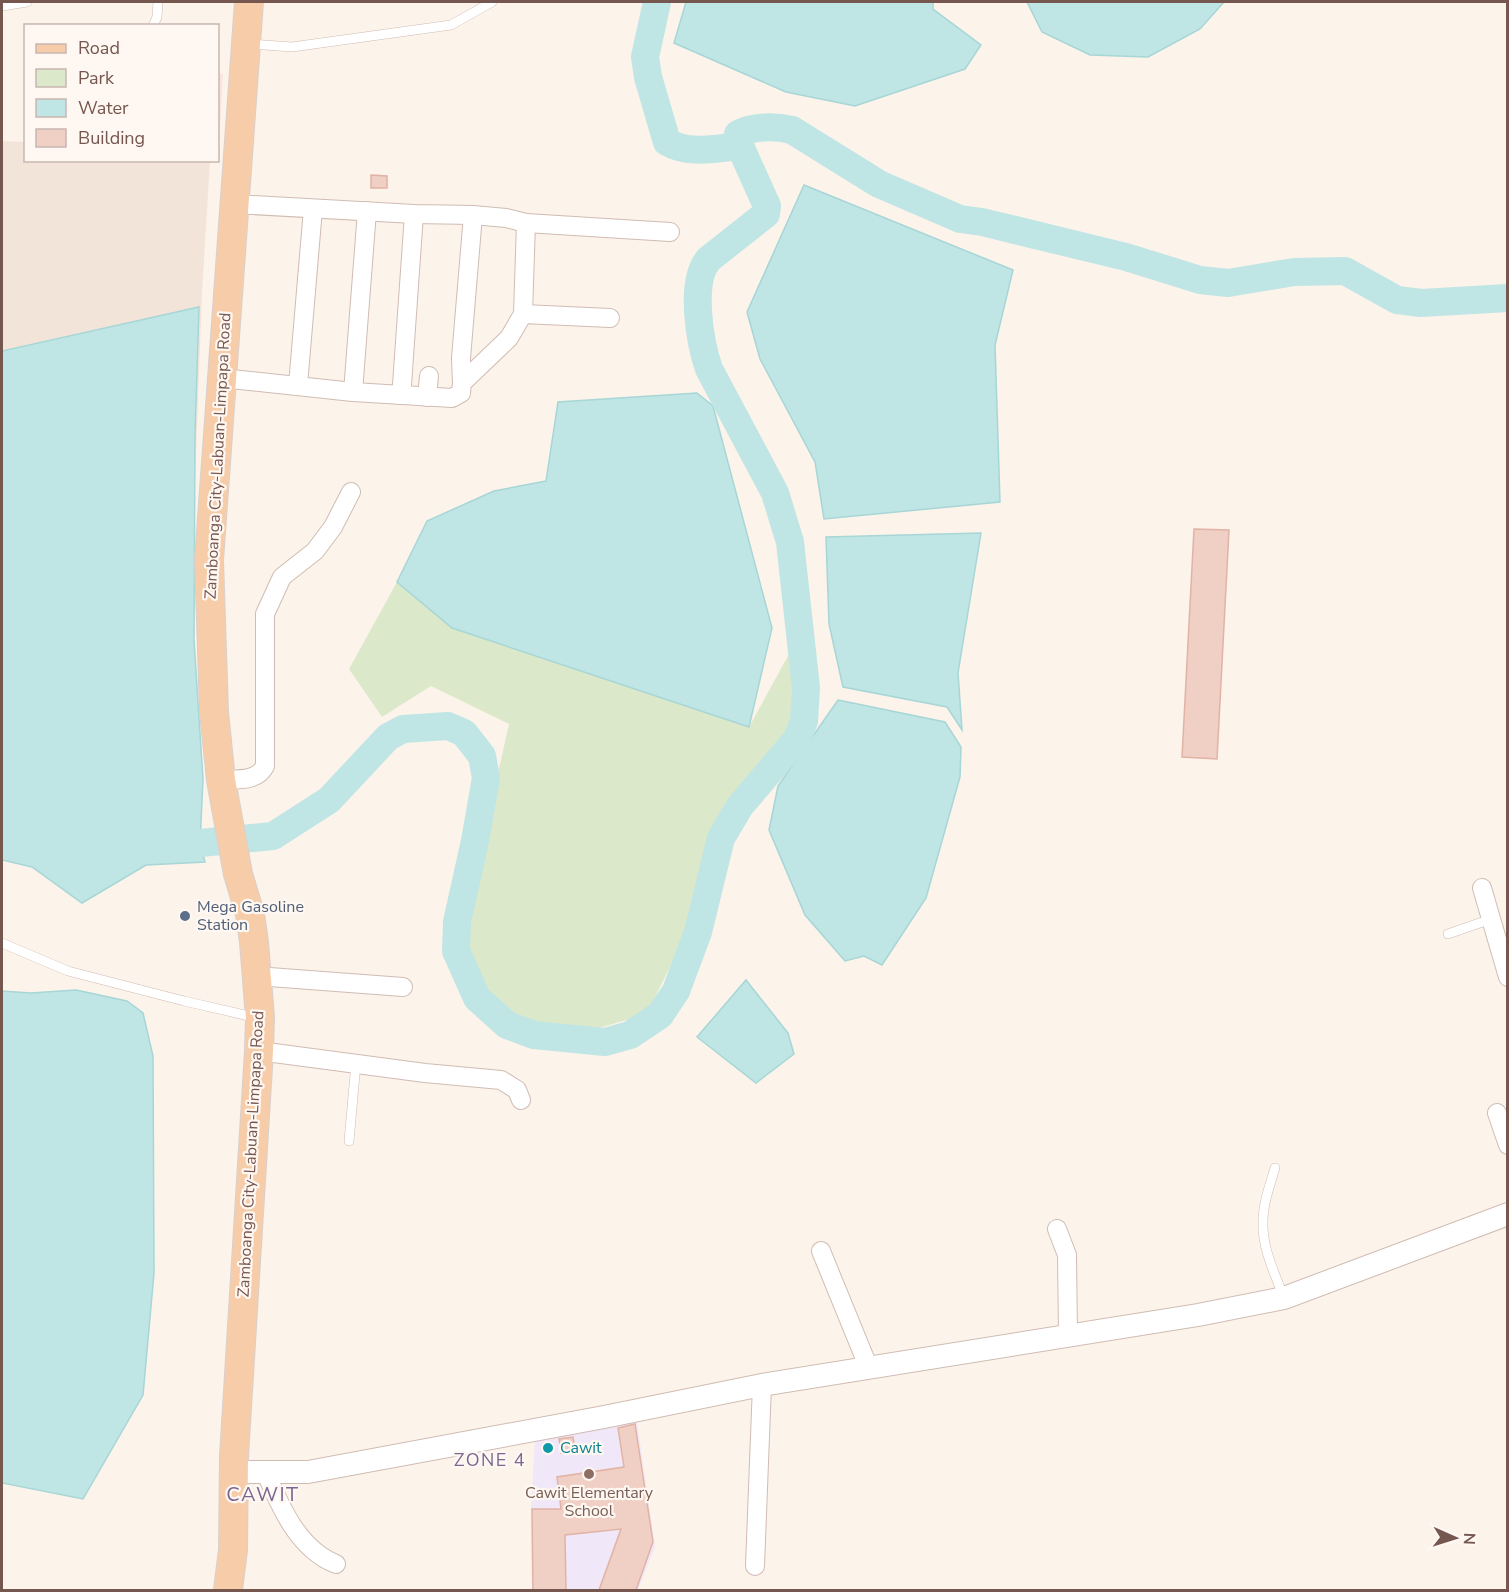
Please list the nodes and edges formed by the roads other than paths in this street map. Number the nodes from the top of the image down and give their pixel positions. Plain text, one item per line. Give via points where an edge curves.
1 (27, 2) edge
2 (158, 2) edge
3 (249, 2) edge
4 (492, 2) edge
5 (2, 6) edge
6 (154, 24) edge
7 (245, 44) junction
8 (234, 204) junction
9 (313, 209) junction
10 (367, 211) junction
11 (414, 214) junction
12 (473, 215) junction
13 (526, 223) junction
14 (670, 232) dead end
15 (523, 314) junction
16 (610, 318) dead end
17 (429, 376) dead end
18 (222, 378) junction
19 (462, 383) junction
20 (298, 385) junction
21 (353, 392) junction
22 (400, 395) junction
23 (427, 397) junction
24 (351, 492) dead end
25 (224, 793) junction
26 (1482, 888) dead end
27 (1491, 919) junction
28 (1448, 934) dead end
29 (2, 943) edge
30 (256, 976) junction
31 (1508, 977) edge
32 (403, 987) dead end
33 (260, 1018) junction
34 (259, 1051) junction
35 (356, 1063) junction
36 (521, 1100) dead end
37 (1497, 1113) dead end
38 (349, 1141) dead end
39 (1508, 1145) edge
40 (1275, 1168) dead end
41 (1508, 1214) edge
42 (1057, 1229) dead end
43 (821, 1251) dead end
44 (1284, 1298) junction
45 (1068, 1335) junction
46 (868, 1366) junction
47 (762, 1385) junction
48 (265, 1471) junction
49 (233, 1472) junction
50 (336, 1564) dead end
51 (755, 1566) dead end
52 (228, 1590) edge

1 - 5 lane
2 - 6 lane
3 - 7 main road, Zamboanga City-Labuan-Limpapa Road
4 - 7 lane via 452,25 292,47
7 - 8 main road, Zamboanga City-Labuan-Limpapa Road
8 - 9 street
8 - 18 main road, Zamboanga City-Labuan-Limpapa Road
9 - 10 street
9 - 20 street
10 - 11 street
10 - 21 street
11 - 12 street
11 - 22 street
12 - 13 street
12 - 19 street
13 - 14 street
13 - 15 street
15 - 16 street
15 - 19 street via 509,338
17 - 23 street
18 - 20 street
18 - 25 main road, Zamboanga City-Labuan-Limpapa Road via 210,560 214,712
19 - 23 street via 461,393 452,398
20 - 21 street
21 - 22 street
22 - 23 street
24 - 25 street via 315,551 282,577 265,615 266,766 260,775
25 - 30 main road, Zamboanga City-Labuan-Limpapa Road via 238,874 250,914
26 - 27 street
27 - 28 lane
27 - 31 street
29 - 33 lane via 68,971
30 - 32 street
30 - 33 main road, Zamboanga City-Labuan-Limpapa Road
33 - 34 main road, Zamboanga City-Labuan-Limpapa Road
34 - 35 street
34 - 49 main road, Zamboanga City-Labuan-Limpapa Road
35 - 36 street via 501,1080 517,1090
35 - 38 lane
37 - 39 street
40 - 44 lane via 1263,1223 1268,1257
41 - 44 street
42 - 45 street via 1066,1255
43 - 46 street
44 - 45 street
45 - 46 street
46 - 47 street
47 - 48 street via 308,1472
47 - 51 street
48 - 49 street
48 - 50 street via 290,1521 315,1553
49 - 52 main road, Zamboanga City-Labuan-Limpapa Road via 233,1550

